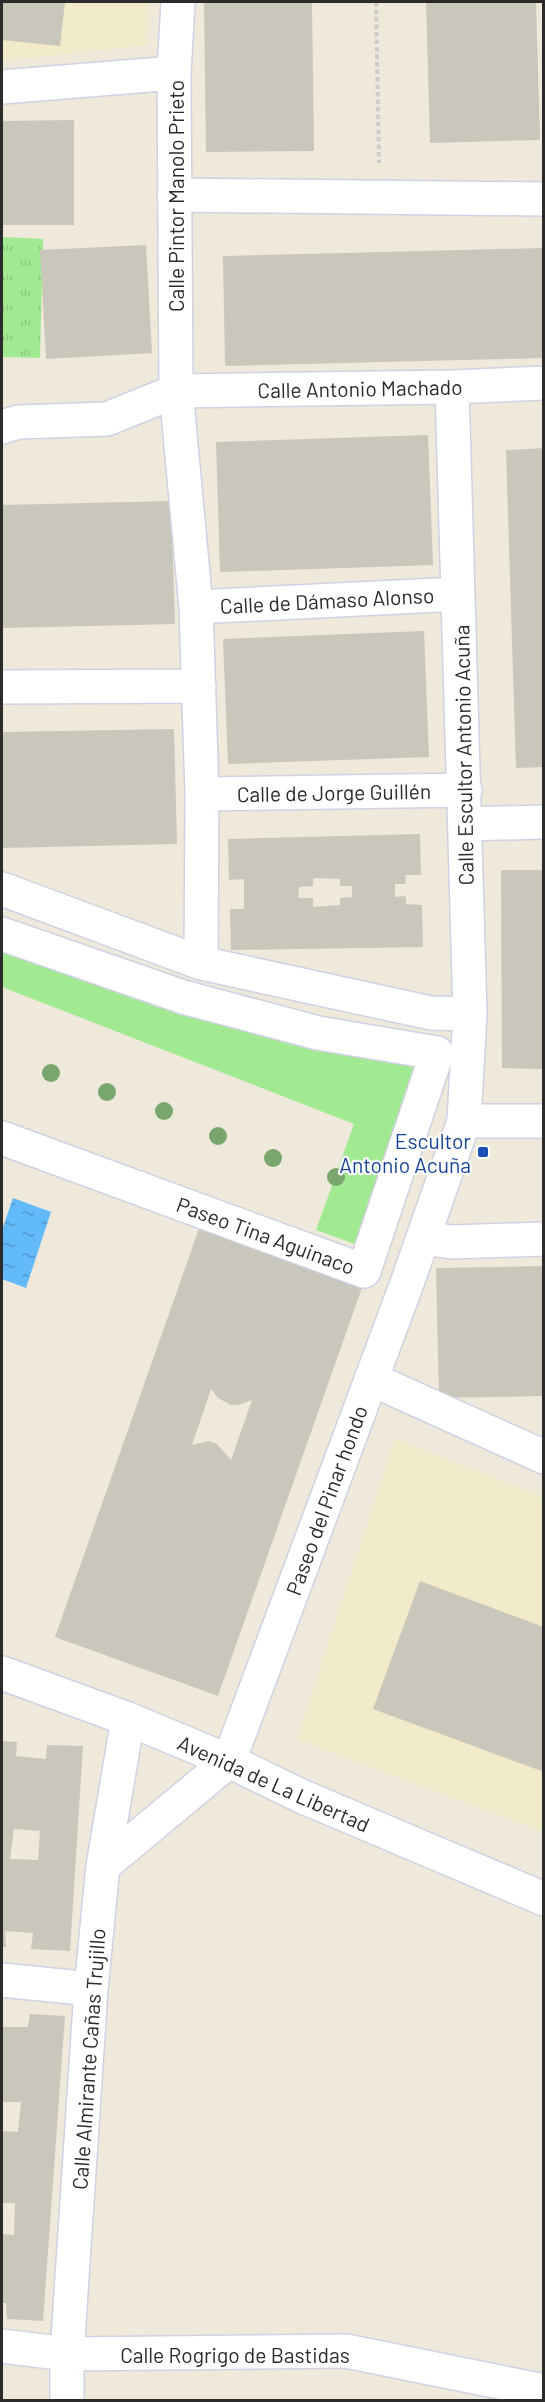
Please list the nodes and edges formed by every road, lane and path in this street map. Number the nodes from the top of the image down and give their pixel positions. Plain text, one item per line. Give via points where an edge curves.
1 (178, 2) edge
2 (376, 2) edge
3 (174, 73) junction
4 (2, 87) edge
5 (174, 195) junction
6 (379, 197) junction
7 (543, 199) edge
8 (543, 383) edge
9 (452, 387) junction
10 (176, 392) junction
11 (2, 427) edge
12 (458, 594) junction
13 (196, 607) junction
14 (199, 686) junction
15 (2, 687) edge
16 (465, 790) junction
17 (202, 794) junction
18 (543, 822) edge
19 (465, 824) junction
20 (2, 889) edge
21 (2, 934) edge
22 (201, 963) junction
23 (470, 1014) junction
24 (464, 1121) junction
25 (543, 1121) edge
26 (2, 1138) edge
27 (423, 1238) junction
28 (543, 1239) edge
29 (371, 1379) junction
30 (543, 1457) edge
31 (2, 1673) edge
32 (128, 1719) junction
33 (229, 1761) junction
34 (103, 1866) junction
35 (543, 1899) edge
36 (2, 1980) edge
37 (91, 1989) junction
38 (2, 2346) edge
39 (67, 2354) junction
40 (543, 2391) edge
41 (67, 2400) edge

1 - 3 street, Calle Pintor Manolo Prieto
2 - 6 path
3 - 4 street
3 - 5 street, Calle Pintor Manolo Prieto
5 - 6 street
5 - 10 street, Calle Pintor Manolo Prieto
6 - 7 street
8 - 9 street, Calle Antonio Machado
9 - 10 street, Calle Antonio Machado
9 - 12 street, Calle Escultor Antonio Acuña
10 - 11 street via 107,419 18,422
10 - 13 street, Calle Pintor Manolo Prieto
12 - 13 street, Calle de Dámaso Alonso
12 - 16 street, Calle Escultor Antonio Acuña
13 - 14 street, Calle Pintor Manolo Prieto
14 - 15 street
14 - 17 street, Calle Pintor Manolo Prieto
16 - 17 street, Calle de Jorge Guillén
16 - 19 street, Calle Escultor Antonio Acuña
17 - 22 street, Calle Pintor Manolo Prieto
18 - 19 street
19 - 23 street, Calle Escultor Antonio Acuña
20 - 22 street
21 - 26 street, Paseo Tina Aguinaco via 183,997 318,1033 437,1053 364,1271
22 - 23 street via 431,1013
23 - 24 street, Calle Escultor Antonio Acuña
24 - 25 street
24 - 27 street, Paseo del Pinar hondo
27 - 28 street via 452,1242
27 - 29 street, Paseo del Pinar hondo
29 - 30 street
29 - 33 street, Paseo del Pinar hondo
31 - 32 street, Avenida de La Libertad
32 - 33 street, Avenida de La Libertad
32 - 34 street, Calle Almirante Cañas Trujillo
33 - 34 street
33 - 35 street, Avenida de La Libertad via 301,1796
34 - 37 street, Calle Almirante Cañas Trujillo
36 - 37 street
37 - 39 street, Calle Almirante Cañas Trujillo
38 - 39 street, Calle Rogrigo de Bastidas
39 - 40 street, Calle Rogrigo de Bastidas via 346,2351
39 - 41 street, Calle Almirante Cañas Trujillo

